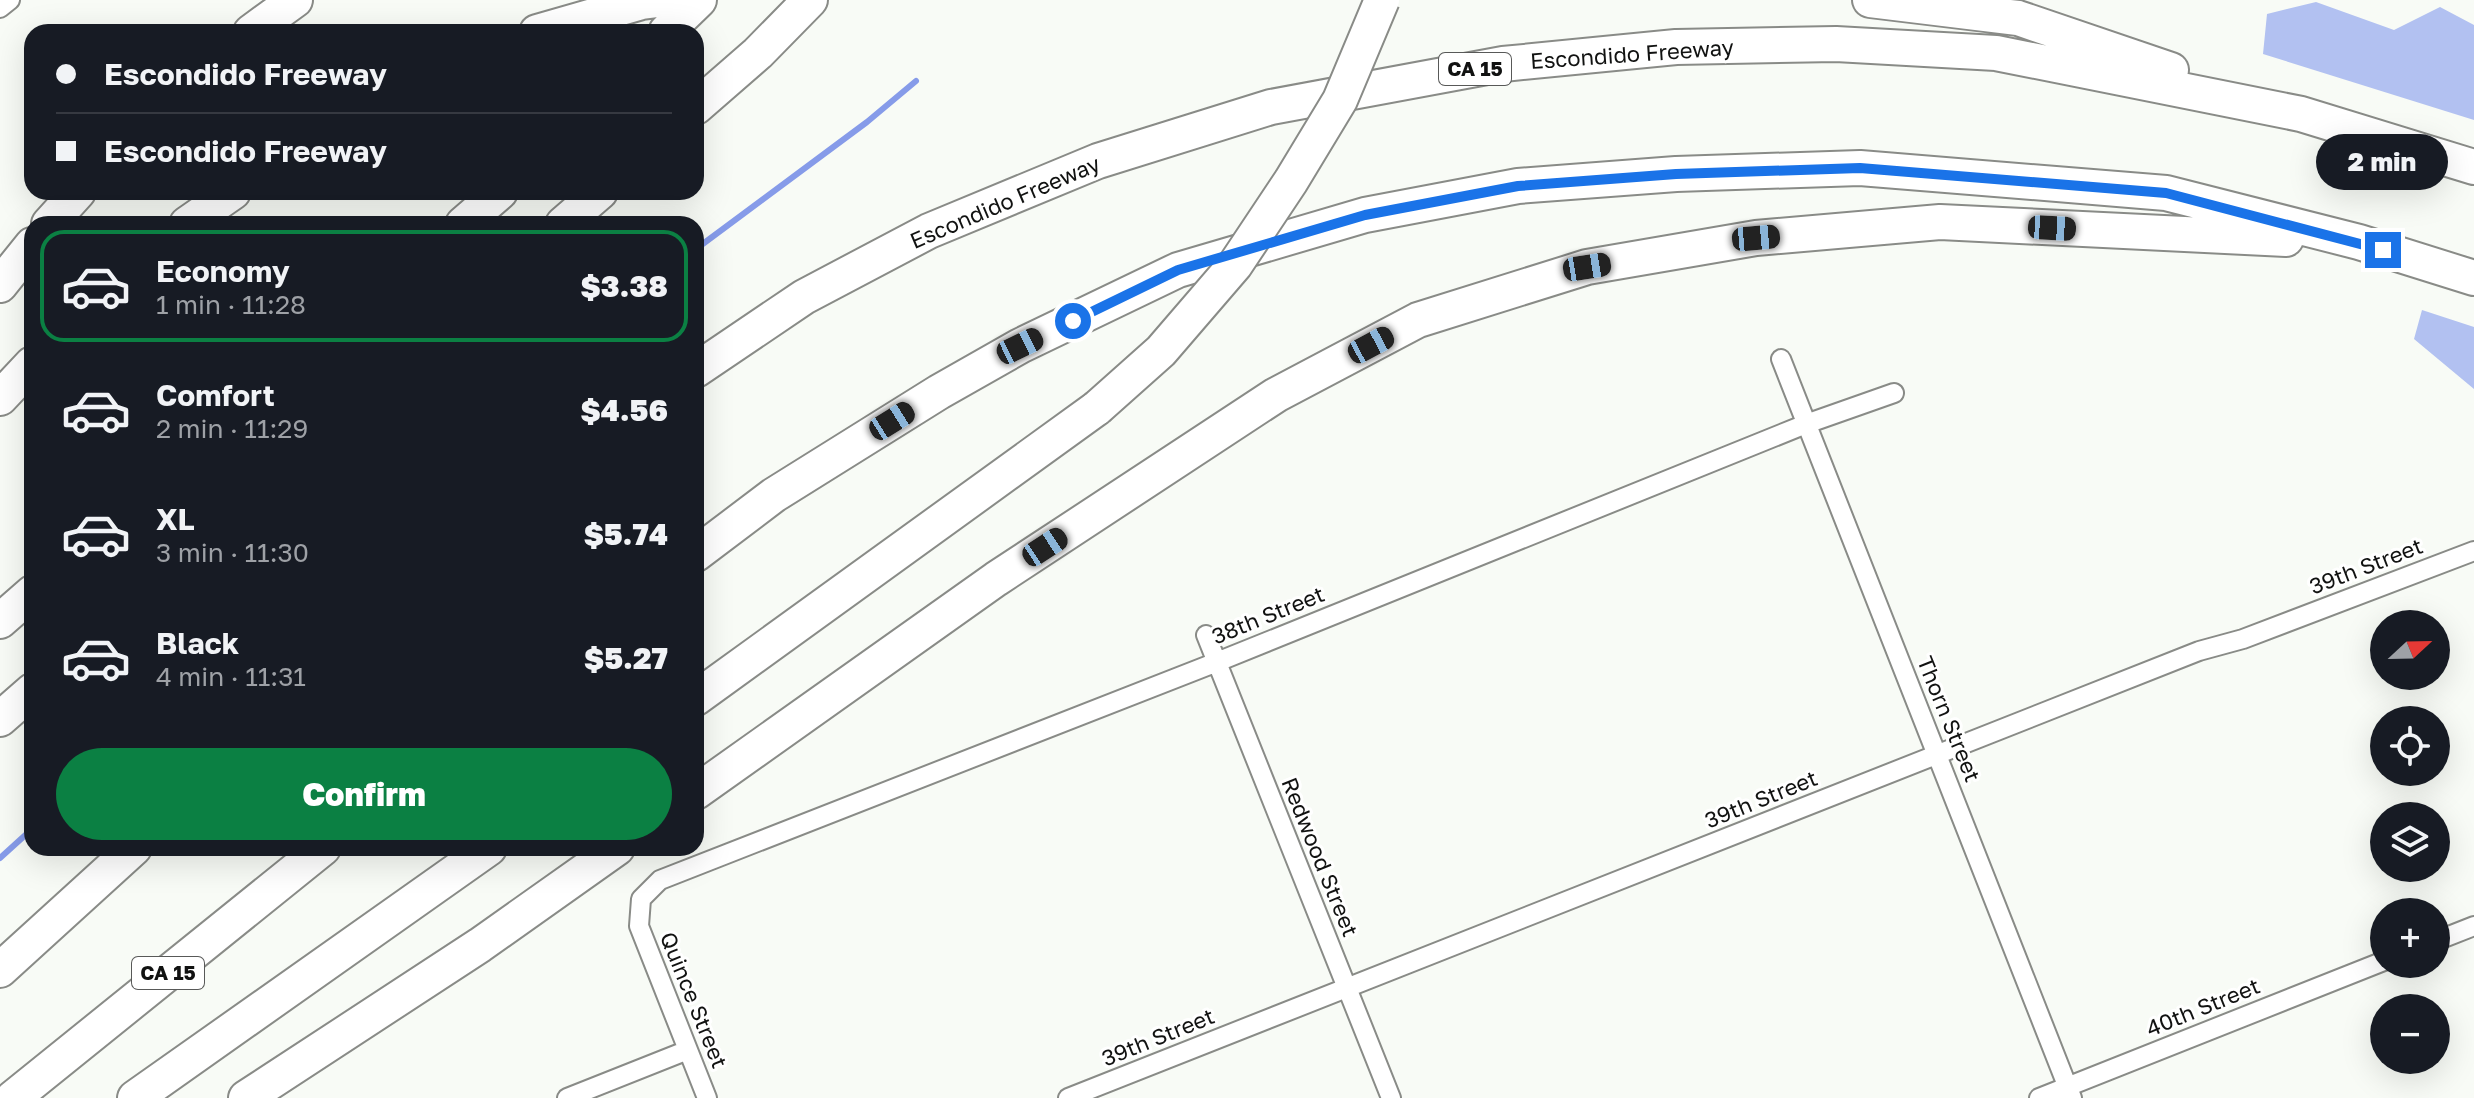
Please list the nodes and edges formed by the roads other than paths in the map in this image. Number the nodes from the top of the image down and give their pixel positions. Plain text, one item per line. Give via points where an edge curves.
1 (10, 0) edge
2 (295, 0) edge
3 (658, 0) edge
4 (699, 0) edge
5 (810, 0) edge
6 (1382, 0) edge
7 (1870, 0) edge
8 (0, 8) edge
9 (262, 24) edge
10 (565, 24) edge
11 (674, 24) edge
12 (704, 100) edge
13 (2301, 114) junction
14 (2474, 167) edge
15 (71, 200) edge
16 (222, 200) edge
17 (491, 200) edge
18 (591, 200) edge
19 (56, 216) edge
20 (198, 216) edge
21 (472, 216) edge
22 (572, 216) edge
23 (2359, 242) junction
24 (24, 255) edge
25 (2474, 278) edge
26 (0, 285) edge
27 (1781, 359) dead end
28 (704, 365) edge
29 (24, 372) edge
30 (1894, 393) dead end
31 (0, 398) edge
32 (1806, 424) junction
33 (704, 548) edge
34 (2474, 551) edge
35 (24, 600) edge
36 (0, 621) edge
37 (1206, 635) dead end
38 (1217, 662) junction
39 (704, 692) edge
40 (24, 698) edge
41 (0, 719) edge
42 (1937, 755) junction
43 (704, 786) edge
44 (125, 856) edge
45 (313, 856) edge
46 (478, 856) edge
47 (606, 856) edge
48 (660, 880) joint
49 (2474, 926) edge
50 (2450, 935) edge
51 (2370, 967) edge
52 (0, 970) edge
53 (1346, 987) junction
54 (688, 1050) junction
55 (2070, 1092) edge
56 (13, 1098) edge
57 (135, 1098) edge
58 (246, 1098) edge
59 (567, 1098) edge
60 (707, 1098) edge
61 (1068, 1098) edge
62 (1391, 1098) edge
63 (2039, 1098) edge

1 - 8 street
2 - 9 highway
3 - 10 highway
4 - 11 highway
5 - 12 highway
6 - 39 highway, bridge via 1340,100 1291,181 1235,265 1161,351 1097,408
7 - 13 highway via 2018,18
13 - 14 highway, Escondido Freeway / CA 15
13 - 28 highway, Escondido Freeway / CA 15 via 1996,53 1804,44 1676,47 1503,64 1271,107 1098,161 929,231 804,297
15 - 19 highway
16 - 20 highway
17 - 21 highway
18 - 22 highway
23 - 25 highway
23 - 33 highway via 2166,193 1860,168 1518,186 1380,212 1178,270 1020,346 939,392 774,495
23 - 43 highway via 1940,222 1756,238 1587,267 1418,320 1263,403 996,579
24 - 26 highway
27 - 32 street, Thorn Street
29 - 31 highway
30 - 32 street, 38th Street
32 - 38 street, 38th Street
32 - 42 street, Thorn Street
34 - 42 street, 39th Street via 2199,651
35 - 36 highway
37 - 38 street, Redwood Street
38 - 48 street, 38th Street
38 - 53 street, Redwood Street
40 - 41 highway
42 - 53 street, 39th Street
42 - 55 street, Thorn Street
44 - 52 highway
45 - 56 highway, CA 15
46 - 57 highway
47 - 58 highway
48 - 54 street, Quince Street via 641,899 639,926
49 - 50 street
51 - 55 street, 40th Street
53 - 61 street, 39th Street
53 - 62 street, Redwood Street
54 - 59 street
54 - 60 street, Quince Street
55 - 63 street, 40th Street

